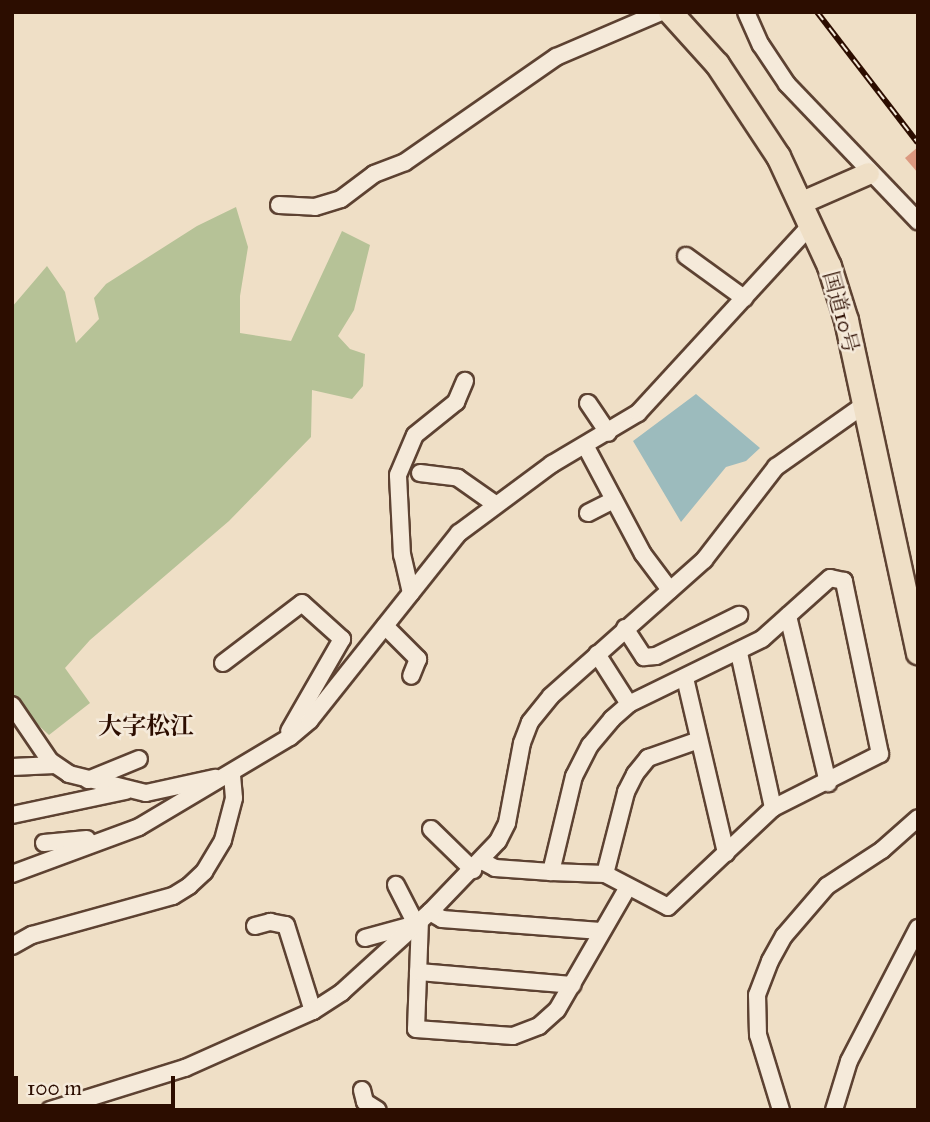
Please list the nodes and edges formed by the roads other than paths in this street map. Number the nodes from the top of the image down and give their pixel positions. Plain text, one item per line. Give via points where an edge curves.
1 (662, 12) edge
2 (670, 12) edge
3 (746, 12) edge
4 (868, 173) junction
5 (802, 202) junction
6 (279, 205) dead end
7 (918, 222) edge
8 (811, 225) junction
9 (687, 256) dead end
10 (744, 298) junction
11 (465, 381) dead end
12 (588, 403) dead end
13 (864, 405) junction
14 (608, 433) junction
15 (586, 447) junction
16 (420, 474) dead end
17 (614, 500) junction
18 (495, 504) junction
19 (588, 513) dead end
20 (670, 590) junction
21 (411, 593) junction
22 (739, 615) dead end
23 (788, 616) junction
24 (385, 626) junction
25 (625, 628) junction
26 (918, 652) edge
27 (739, 653) junction
28 (597, 654) junction
29 (223, 663) dead end
30 (411, 676) dead end
31 (685, 678) junction
32 (629, 704) junction
33 (12, 705) edge
34 (290, 737) junction
35 (699, 740) junction
36 (139, 759) dead end
37 (55, 765) junction
38 (12, 767) edge
39 (232, 774) junction
40 (88, 779) junction
41 (828, 783) junction
42 (127, 791) junction
43 (773, 808) junction
44 (12, 815) edge
45 (918, 818) edge
46 (431, 829) dead end
47 (99, 842) junction
48 (44, 843) dead end
49 (726, 853) junction
50 (477, 865) junction
51 (551, 872) junction
52 (12, 874) edge
53 (605, 874) junction
54 (396, 885) dead end
55 (628, 887) junction
56 (422, 919) junction
57 (255, 926) dead end
58 (918, 928) edge
59 (601, 931) junction
60 (365, 938) dead end
61 (12, 946) edge
62 (418, 972) junction
63 (572, 985) junction
64 (313, 1010) junction
65 (362, 1090) dead end
66 (50, 1110) edge
67 (378, 1110) edge
68 (781, 1110) edge
69 (834, 1110) edge

1 - 6 street via 556,57 405,162 374,174 341,199 315,207
2 - 5 highway, 国道10号 via 717,64
3 - 4 street via 761,45 788,84
4 - 5 main road
4 - 7 street
5 - 8 highway, 国道10号
8 - 10 street
8 - 13 highway, 国道10号 via 846,320
9 - 10 street
10 - 14 street via 638,413
11 - 21 street via 456,402 415,435 398,475 402,555
12 - 14 street
13 - 20 street via 776,467 704,560
13 - 26 highway, 国道10号
14 - 15 street
15 - 17 street
15 - 18 street via 552,464
16 - 18 street via 458,478
17 - 19 street
17 - 20 street via 643,554
18 - 21 street via 459,533
20 - 25 street
21 - 24 street
22 - 25 street via 656,656 645,657
23 - 27 street
23 - 41 street
23 - 41 street via 830,578 844,581 880,754
24 - 30 street via 418,659
24 - 34 street via 310,720
25 - 28 street
27 - 31 street
27 - 43 street
28 - 32 street
28 - 50 street via 530,722 507,823
29 - 34 street via 302,603 342,639 310,702 289,728
31 - 32 street
31 - 35 street
32 - 51 street via 581,759
33 - 37 street
34 - 39 street
35 - 49 street
35 - 53 street via 648,758 635,774
36 - 40 street
37 - 38 street
37 - 40 street
39 - 42 street via 146,793
39 - 47 street via 139,827
39 - 61 street via 234,798 223,840 204,872 189,886 173,896 32,935
40 - 42 street
41 - 43 street
42 - 44 street
43 - 49 street
45 - 68 street via 882,850 827,886 769,961 757,995 758,1035
46 - 50 street
47 - 48 street
47 - 52 street
49 - 55 street via 668,906
50 - 51 street
50 - 56 street
51 - 53 street
53 - 55 street
54 - 56 street
55 - 59 street
56 - 59 street
56 - 60 street
56 - 62 street
56 - 64 street via 342,992
57 - 64 street via 270,922 286,925
58 - 69 street via 849,1061
59 - 63 street
62 - 63 street
62 - 63 street via 414,1025 419,1031 497,1036 527,1031 549,1018
64 - 66 street via 185,1068
65 - 67 street via 365,1102

